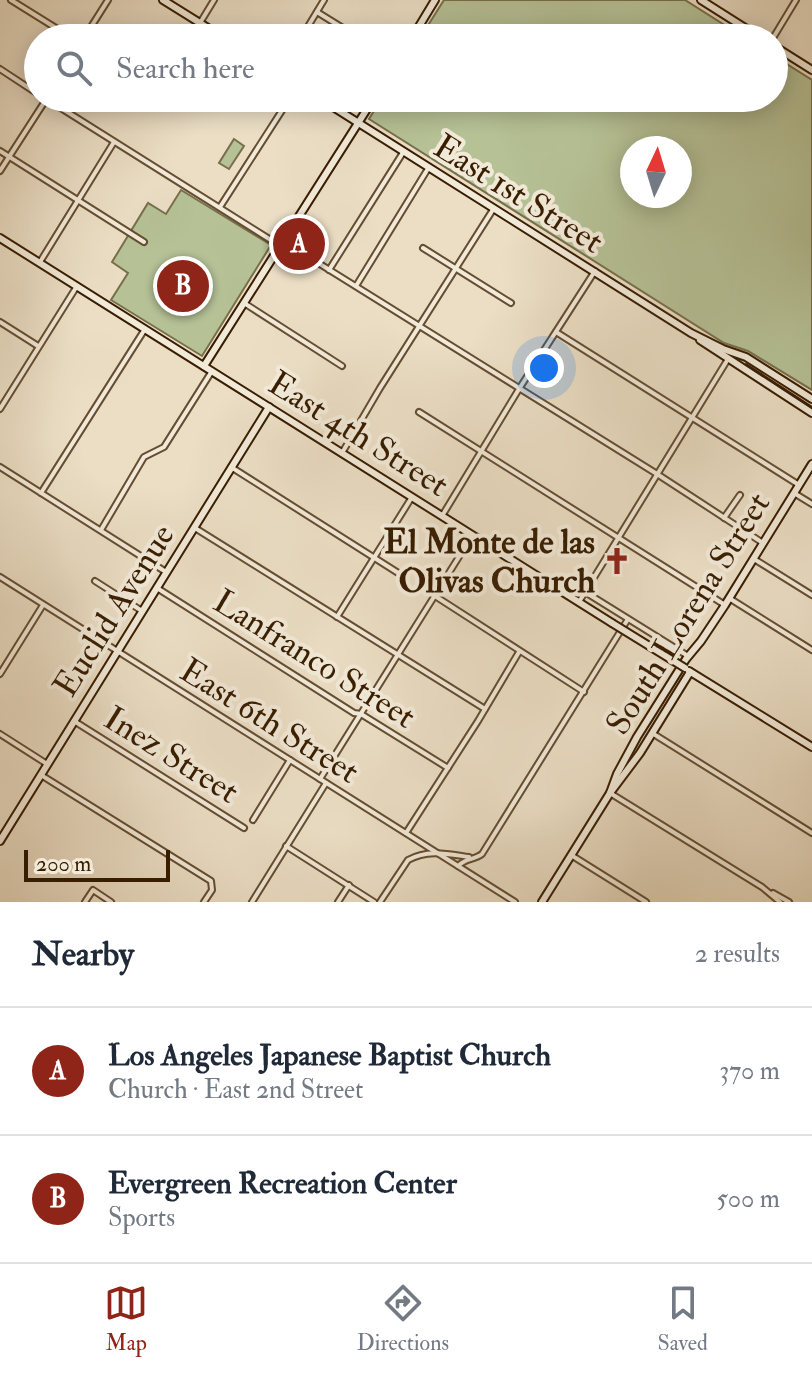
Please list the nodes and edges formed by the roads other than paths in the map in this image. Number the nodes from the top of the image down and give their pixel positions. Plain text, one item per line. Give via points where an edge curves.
1 (11, 0) edge
2 (108, 0) edge
3 (163, 0) edge
4 (214, 0) edge
5 (324, 0) edge
6 (701, 0) edge
7 (796, 0) edge
8 (433, 1) edge
9 (317, 12) junction
10 (200, 23) joint
11 (50, 24) edge
12 (93, 24) edge
13 (310, 24) edge
14 (336, 24) edge
15 (420, 24) edge
16 (739, 24) edge
17 (781, 24) edge
18 (788, 55) edge
19 (0, 69) edge
20 (812, 70) edge
21 (24, 85) edge
22 (37, 112) edge
23 (68, 112) edge
24 (281, 112) edge
25 (342, 112) edge
26 (365, 112) edge
27 (358, 122) junction
28 (114, 142) junction
29 (0, 151) edge
30 (404, 151) junction
31 (9, 156) junction
32 (429, 167) junction
33 (0, 171) edge
34 (79, 200) junction
35 (220, 207) junction
36 (494, 208) junction
37 (0, 238) edge
38 (144, 242) dead end
39 (282, 242) junction
40 (423, 248) dead end
41 (40, 263) junction
42 (456, 269) junction
43 (329, 270) junction
44 (595, 271) junction
45 (77, 286) junction
46 (356, 286) junction
47 (244, 303) junction
48 (511, 303) dead end
49 (0, 322) edge
50 (420, 327) junction
51 (145, 329) junction
52 (556, 332) junction
53 (691, 333) junction
54 (38, 346) junction
55 (728, 359) junction
56 (204, 366) junction
57 (342, 366) dead end
58 (212, 371) junction
59 (519, 389) junction
60 (0, 394) edge
61 (7, 399) junction
62 (812, 399) edge
63 (269, 407) junction
64 (0, 409) edge
65 (419, 412) dead end
66 (812, 413) edge
67 (692, 417) junction
68 (482, 452) junction
69 (342, 453) junction
70 (812, 464) edge
71 (0, 467) edge
72 (231, 467) junction
73 (657, 474) junction
74 (799, 485) junction
75 (41, 493) junction
76 (794, 493) junction
77 (740, 495) dead end
78 (412, 497) junction
79 (812, 504) edge
80 (442, 516) junction
81 (724, 518) junction
82 (195, 528) junction
83 (101, 530) junction
84 (472, 536) junction
85 (618, 538) junction
86 (763, 543) junction
87 (373, 558) junction
88 (754, 559) junction
89 (166, 572) junction
90 (403, 576) dead end
91 (0, 577) edge
92 (95, 581) dead end
93 (157, 588) junction
94 (585, 592) junction
95 (812, 595) edge
96 (435, 596) junction
97 (579, 602) junction
98 (727, 602) junction
99 (43, 605) junction
100 (142, 611) junction
101 (337, 617) junction
102 (628, 619) junction
103 (812, 650) edge
104 (116, 652) junction
105 (519, 652) junction
106 (398, 656) junction
107 (688, 656) junction
108 (687, 670) junction
109 (0, 674) edge
110 (584, 692) junction
111 (485, 709) junction
112 (361, 714) junction
113 (74, 721) junction
114 (652, 733) junction
115 (0, 734) edge
116 (812, 747) edge
117 (290, 760) junction
118 (47, 764) junction
119 (448, 768) junction
120 (41, 775) junction
121 (323, 781) junction
122 (610, 793) junction
123 (253, 820) dead end
124 (0, 824) edge
125 (244, 828) dead end
126 (8, 829) junction
127 (405, 833) junction
128 (812, 833) edge
129 (0, 841) edge
130 (286, 846) junction
131 (436, 853) junction
132 (571, 855) junction
133 (472, 858) junction
134 (458, 866) junction
135 (349, 885) junction
136 (762, 887) junction
137 (85, 902) edge
138 (111, 902) edge
139 (204, 902) edge
140 (252, 902) edge
141 (338, 902) edge
142 (377, 902) edge
143 (515, 902) edge
144 (542, 902) edge
145 (646, 902) edge
146 (780, 902) edge
147 (789, 902) edge

1 - 11 street
2 - 12 street
3 - 10 street
4 - 10 street
5 - 9 street
6 - 16 street
7 - 17 street
8 - 15 street
9 - 13 street
9 - 14 street
18 - 20 street
19 - 21 street
22 - 31 street
23 - 28 street
24 - 35 street
25 - 27 street, East 1st Street
26 - 27 street
27 - 30 street, East 1st Street
27 - 39 street
28 - 34 street
28 - 35 street
29 - 31 street
30 - 32 street, East 1st Street
30 - 43 street
31 - 33 street
31 - 34 street
32 - 36 street, East 1st Street
32 - 46 street
34 - 38 street
34 - 41 street
35 - 39 street
36 - 42 street
36 - 44 street, East 1st Street
37 - 41 street, East 4th Street
39 - 43 street
39 - 47 street
40 - 42 street
41 - 45 street, East 4th Street
42 - 48 street
42 - 50 street
43 - 46 street
44 - 52 street
44 - 53 street, East 1st Street
45 - 51 street, East 4th Street
45 - 54 street
46 - 50 street
47 - 56 street
47 - 57 street
49 - 54 street
50 - 59 street
50 - 69 street
51 - 56 street, East 4th Street
51 - 75 street
52 - 59 street
52 - 67 street
53 - 55 street, East 1st Street
53 - 62 street, East 1st Street via 746,357
54 - 61 street
55 - 66 street, East 1st Street
55 - 67 street
56 - 58 street, East 4th Street
58 - 63 street, East 4th Street
58 - 83 street via 164,447 144,457
59 - 68 street
59 - 73 street
60 - 61 street
61 - 64 street
63 - 69 street, East 4th Street
63 - 72 street, Euclid Avenue
65 - 68 street
67 - 73 street
67 - 74 street
68 - 80 street
68 - 85 street
69 - 78 street, East 4th Street
70 - 74 street, South Lorena Street
71 - 75 street
72 - 82 street, Euclid Avenue
72 - 87 street
73 - 81 street
73 - 85 street
74 - 76 street, South Lorena Street
75 - 83 street
76 - 79 street
76 - 86 street, South Lorena Street
77 - 81 street
78 - 80 street, East 4th Street
78 - 87 street
80 - 84 street, East 4th Street
81 - 86 street
82 - 89 street, Euclid Avenue
82 - 101 street
83 - 89 street
84 - 96 street
84 - 97 street, East 4th Street
85 - 94 street
85 - 98 street
86 - 88 street, South Lorena Street
87 - 90 street
87 - 101 street
88 - 95 street
88 - 98 street, South Lorena Street
89 - 93 street, Euclid Avenue
91 - 99 street, East 6th Street
92 - 100 street
93 - 100 street, Euclid Avenue
93 - 112 street, Lanfranco Street
94 - 97 street
94 - 102 street
96 - 105 street
96 - 106 street
97 - 108 street, East 4th Street, bridge
98 - 103 street
98 - 107 street, South Lorena Street
99 - 104 street, East 6th Street
99 - 109 street
100 - 104 street, Euclid Avenue
101 - 106 street
102 - 107 street
102 - 110 street
104 - 113 street, Euclid Avenue
104 - 117 street, East 6th Street
105 - 110 street
105 - 111 street
106 - 111 street
106 - 112 street
107 - 122 street, South Lorena Street via 637,737
108 - 114 street, South Lorena Street
108 - 116 street, East 4th Street
110 - 133 street via 482,854
111 - 119 street
112 - 119 street, Lanfranco Street
112 - 121 street
113 - 118 street, Euclid Avenue
113 - 125 street, Inez Street
114 - 122 street, South Lorena Street
114 - 128 street
115 - 118 street
117 - 121 street, East 6th Street
117 - 123 street
118 - 120 street, Euclid Avenue
119 - 127 street
120 - 126 street, Euclid Avenue
120 - 139 street via 211,881
121 - 127 street, East 6th Street
121 - 130 street
122 - 132 street, South Lorena Street
122 - 136 street
124 - 126 street
126 - 129 street, Euclid Avenue
127 - 131 street, East 6th Street
130 - 135 street
130 - 140 street
131 - 133 street
131 - 134 street, East 6th Street
131 - 142 street via 408,860
132 - 144 street, South Lorena Street
132 - 145 street
133 - 134 street
134 - 143 street, East 6th Street
135 - 141 street
135 - 142 street
136 - 146 street
136 - 147 street
137 - 138 street via 93,890

